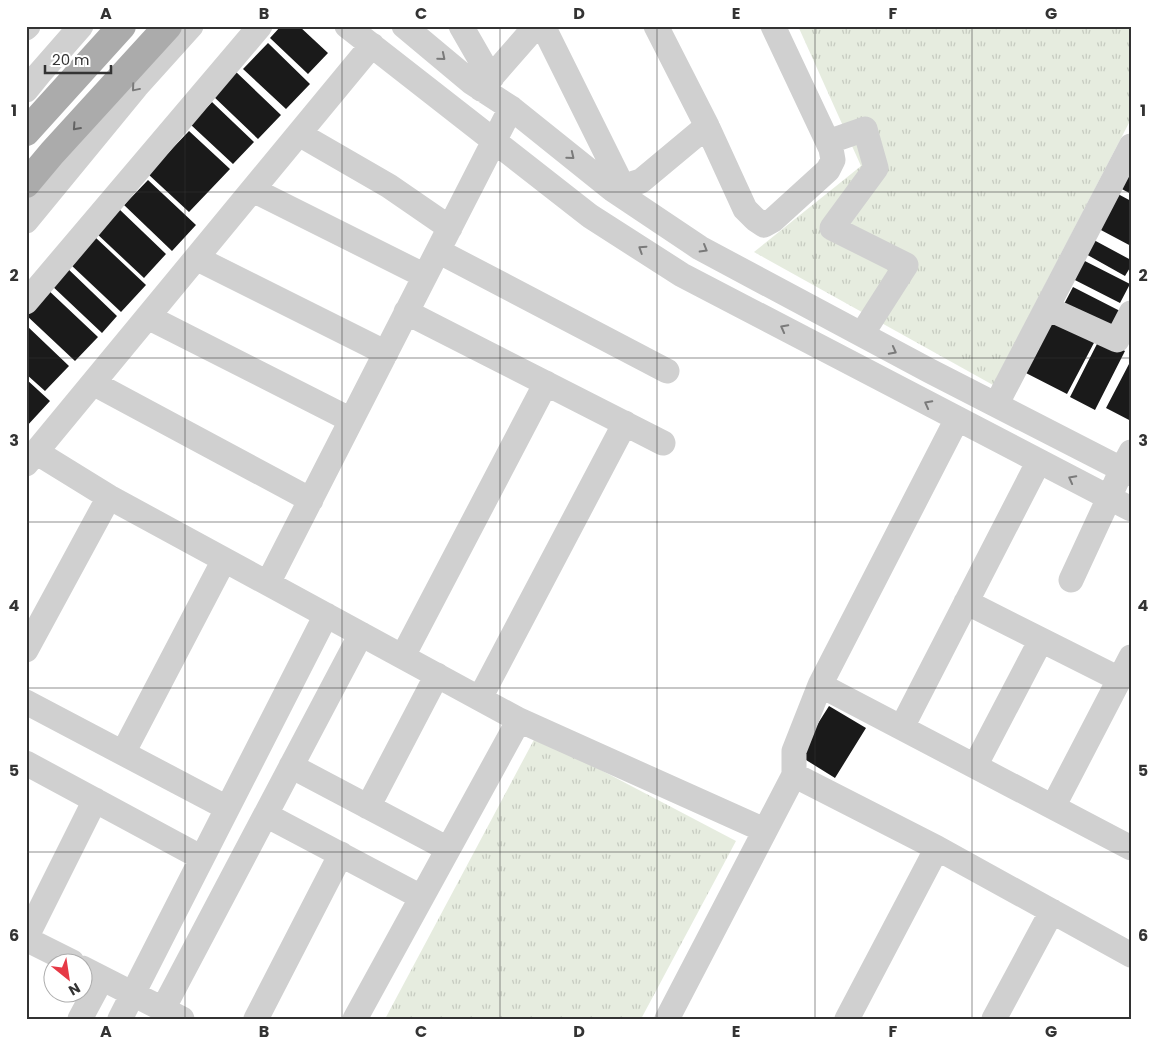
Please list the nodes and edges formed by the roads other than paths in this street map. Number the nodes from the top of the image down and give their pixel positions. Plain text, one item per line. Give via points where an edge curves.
1 (81, 26) edge
2 (122, 26) edge
3 (168, 26) edge
4 (191, 26) edge
5 (260, 26) edge
6 (347, 26) edge
7 (404, 26) edge
8 (461, 26) edge
9 (536, 26) edge
10 (543, 26) edge
11 (656, 26) edge
12 (773, 26) edge
13 (372, 46) junction
14 (487, 83) junction
15 (26, 90) edge
16 (511, 108) junction
17 (707, 126) junction
18 (26, 132) edge
19 (299, 134) junction
20 (494, 141) junction
21 (828, 142) junction
22 (1131, 146) edge
23 (26, 184) edge
24 (253, 190) junction
25 (28, 217) edge
26 (450, 228) junction
27 (438, 251) junction
28 (196, 258) junction
29 (425, 276) junction
30 (26, 302) edge
31 (1047, 308) junction
32 (406, 312) junction
33 (1131, 313) edge
34 (148, 317) junction
35 (862, 334) junction
36 (386, 353) junction
37 (667, 371) dead end
38 (93, 383) junction
39 (546, 383) junction
40 (996, 405) junction
41 (957, 419) junction
42 (351, 420) junction
43 (625, 423) junction
44 (663, 443) dead end
45 (31, 458) edge
46 (1039, 462) junction
47 (1128, 465) edge
48 (109, 497) junction
49 (310, 500) junction
50 (1120, 504) edge
51 (224, 560) junction
52 (1071, 580) dead end
53 (268, 583) junction
54 (966, 602) junction
55 (326, 615) junction
56 (361, 634) junction
57 (1041, 640) junction
58 (26, 650) edge
59 (403, 656) junction
60 (1131, 657) edge
61 (437, 675) junction
62 (1119, 680) junction
63 (820, 684) junction
64 (480, 698) junction
65 (26, 702) edge
66 (519, 720) junction
67 (902, 727) junction
68 (123, 753) junction
69 (26, 763) edge
70 (291, 766) junction
71 (974, 766) junction
72 (794, 775) junction
73 (95, 800) junction
74 (368, 807) junction
75 (1053, 807) junction
76 (227, 808) junction
77 (266, 814) junction
78 (764, 830) junction
79 (937, 848) junction
80 (1131, 848) edge
81 (448, 849) junction
82 (341, 854) junction
83 (202, 858) junction
84 (421, 897) junction
85 (1052, 912) junction
86 (26, 939) edge
87 (52, 952) edge
88 (1131, 955) edge
89 (92, 973) edge
90 (133, 994) junction
91 (84, 1002) edge
92 (172, 1014) edge
93 (80, 1019) edge
94 (120, 1019) edge
95 (256, 1019) edge
96 (355, 1019) edge
97 (666, 1019) edge
98 (847, 1019) edge
99 (994, 1019) edge

1 - 15 street
2 - 18 main road
3 -> 23 main road
4 -> 25 street
5 - 30 street
6 - 13 street
7 -> 14 street via 471,82
8 - 14 street via 484,66
9 - 14 street
10 - 17 street via 620,181 628,185 641,181
11 - 17 street
12 - 21 street
13 - 19 street
13 - 20 street
14 - 16 street
16 - 20 street
16 -> 35 street via 612,189 700,248
17 - 21 street via 744,209 764,225 774,220 828,170 834,160
19 - 24 street
19 - 26 street via 389,186
20 - 26 street
41 -> 20 street via 682,275 590,216
21 - 35 street via 865,130 876,168 832,228 906,265
22 - 31 street
24 - 28 street
24 - 29 street
26 - 27 street
27 - 29 street
27 - 37 street
28 - 34 street
28 - 36 street
29 - 32 street
31 - 33 street via 1117,340
31 - 40 street
32 - 36 street
32 - 39 street
34 - 38 street
34 - 42 street
35 -> 40 street
36 - 42 street
38 - 45 street
38 - 49 street
39 - 43 street
39 - 59 street
40 - 47 street
41 - 46 street
41 - 63 street
42 - 49 street
43 - 44 street
43 - 64 street
45 - 48 street
50 -> 46 street
46 - 54 street
47 - 50 street
48 - 51 street
48 - 58 street
49 - 53 street
50 - 52 street
51 - 53 street
51 - 68 street
53 - 55 street
54 - 57 street
54 - 67 street
55 - 56 street
55 - 76 street
56 - 59 street
56 - 70 street
57 - 62 street
57 - 71 street
59 - 61 street
60 - 62 street
61 - 64 street
61 - 74 street
62 - 75 street
63 - 67 street
63 - 72 street via 794,751
64 - 66 street
65 - 68 street
66 - 78 street
66 - 81 street
67 - 71 street
68 - 76 street
69 - 73 street
70 - 74 street
70 - 77 street
71 - 75 street
72 - 78 street
72 - 79 street
73 - 83 street
73 - 86 street
74 - 81 street
75 - 80 street
76 - 83 street
77 - 82 street
77 - 92 street
78 - 97 street
79 - 85 street
79 - 98 street
81 - 84 street
82 - 84 street
82 - 95 street
83 - 90 street
84 - 96 street
85 - 88 street
85 - 99 street
86 - 87 street
89 - 90 street
90 - 92 street
90 - 94 street
91 - 93 street

